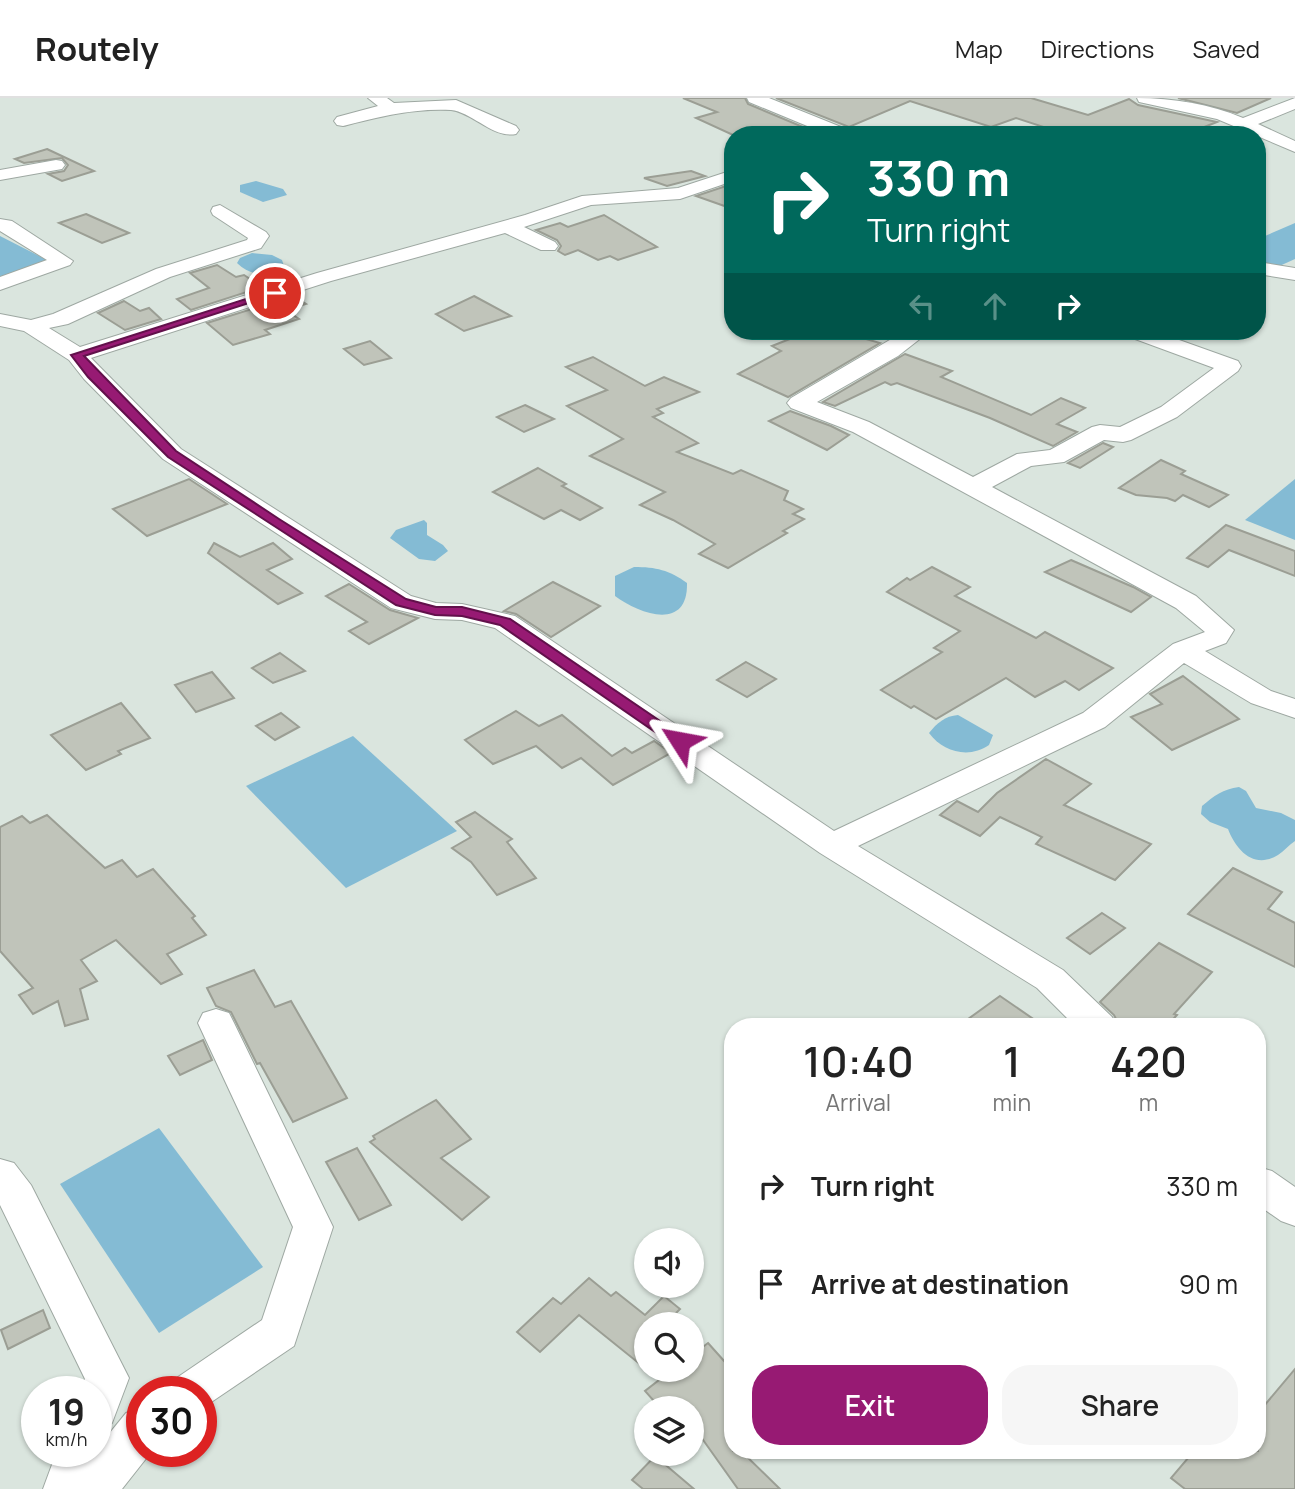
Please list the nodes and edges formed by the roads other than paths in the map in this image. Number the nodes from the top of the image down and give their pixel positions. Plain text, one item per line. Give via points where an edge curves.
1 (755, 98) edge
2 (1146, 98) edge
3 (384, 103) edge
4 (1295, 103) edge
5 (343, 121) dead end
6 (1241, 122) junction
7 (823, 126) edge
8 (1228, 126) edge
9 (1250, 126) edge
10 (510, 130) dead end
11 (1266, 134) edge
12 (1295, 147) edge
13 (56, 165) dead end
14 (0, 175) edge
15 (724, 178) edge
16 (220, 211) dead end
17 (0, 225) edge
18 (506, 226) junction
19 (548, 246) dead end
20 (1266, 269) edge
21 (1295, 274) edge
22 (0, 284) edge
23 (0, 320) edge
24 (31, 326) junction
25 (906, 340) edge
26 (1159, 340) edge
27 (77, 355) junction
28 (974, 487) junction
29 (1183, 650) junction
30 (1295, 709) edge
31 (832, 845) junction
32 (1090, 1018) edge
33 (216, 1023) dead end
34 (0, 1175) edge
35 (1266, 1189) edge
36 (1295, 1209) edge
37 (106, 1376) edge
38 (216, 1376) edge
39 (126, 1448) edge
40 (74, 1467) edge
41 (66, 1489) edge
42 (93, 1489) edge

1 - 7 street
2 - 6 street
3 - 5 street
3 - 10 street via 456,105
4 - 6 street
6 - 8 street
6 - 9 street
11 - 12 street
13 - 14 street
15 - 18 street via 680,193 589,200
16 - 24 street via 259,236 254,244 163,272 60,319
17 - 22 street via 63,261
18 - 19 street
18 - 27 street via 324,277
20 - 21 street
23 - 24 street
24 - 27 street
25 - 28 street via 799,403 861,427
26 - 28 street via 1230,366 1169,411 1123,435 1100,432 1055,457 1026,458
27 - 31 street via 172,454 254,508 401,602 505,622
28 - 29 street via 1185,602 1220,630 1216,637
29 - 30 street via 1261,698
29 - 31 street via 1094,720
31 - 32 street via 1050,979
33 - 38 street via 313,1227 279,1332
34 - 37 street via 17,1197
35 - 36 street
39 - 42 street
40 - 41 street

